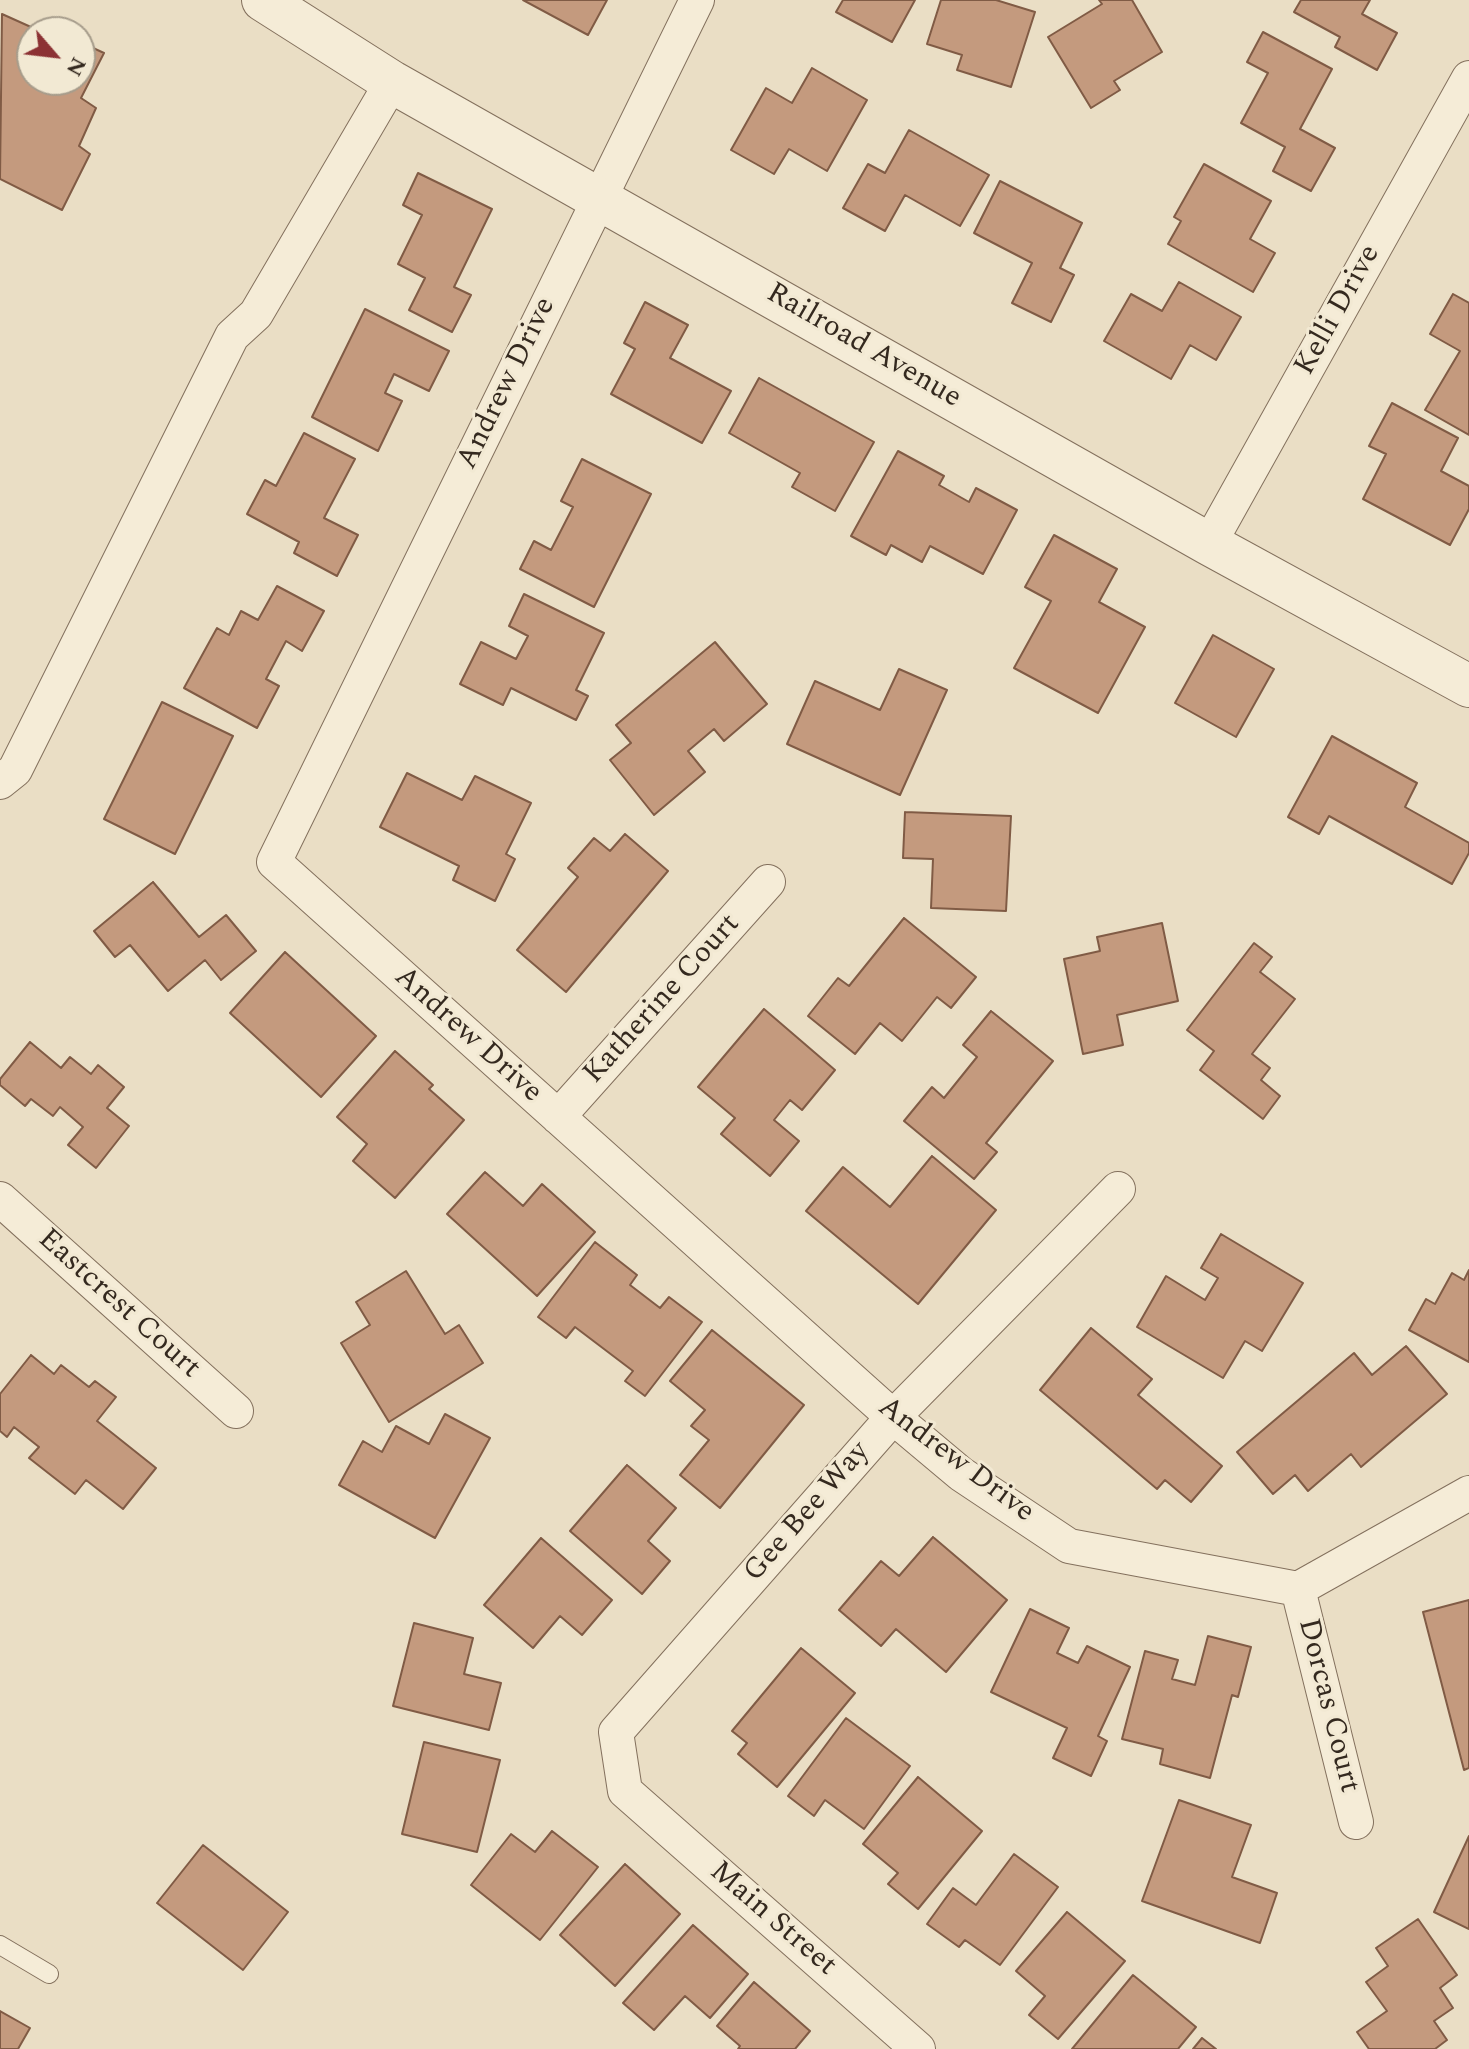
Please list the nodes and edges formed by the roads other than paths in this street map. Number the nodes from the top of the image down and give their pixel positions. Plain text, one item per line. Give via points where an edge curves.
1 (263, 0) edge
2 (697, 0) edge
3 (1469, 78) edge
4 (392, 82) junction
5 (599, 200) junction
6 (1209, 544) junction
7 (1469, 686) edge
8 (0, 782) edge
9 (768, 882) dead end
10 (558, 1117) junction
11 (1118, 1189) dead end
12 (0, 1199) edge
13 (236, 1411) dead end
14 (893, 1417) junction
15 (1469, 1493) edge
16 (1298, 1589) junction
17 (625, 1791) joint
18 (1356, 1822) dead end
19 (0, 1945) edge
20 (49, 1974) dead end
21 (918, 2049) edge

1 - 4 street, Railroad Avenue
2 - 5 street, Andrew Drive
3 - 6 street, Kelli Drive
4 - 5 street, Railroad Avenue
4 - 8 street via 256,314 232,336 15,770
5 - 6 street, Railroad Avenue
5 - 10 street, Andrew Drive via 274,862
6 - 7 street, Railroad Avenue
9 - 10 street, Katherine Court
10 - 14 street, Andrew Drive
11 - 14 street, Gee Bee Way
12 - 13 street, Eastcrest Court
14 - 16 street, Andrew Drive via 961,1474 1069,1546
14 - 17 street, Gee Bee Way via 616,1732
15 - 16 street
16 - 18 street, Dorcas Court
17 - 21 street, Main Street
19 - 20 lane

